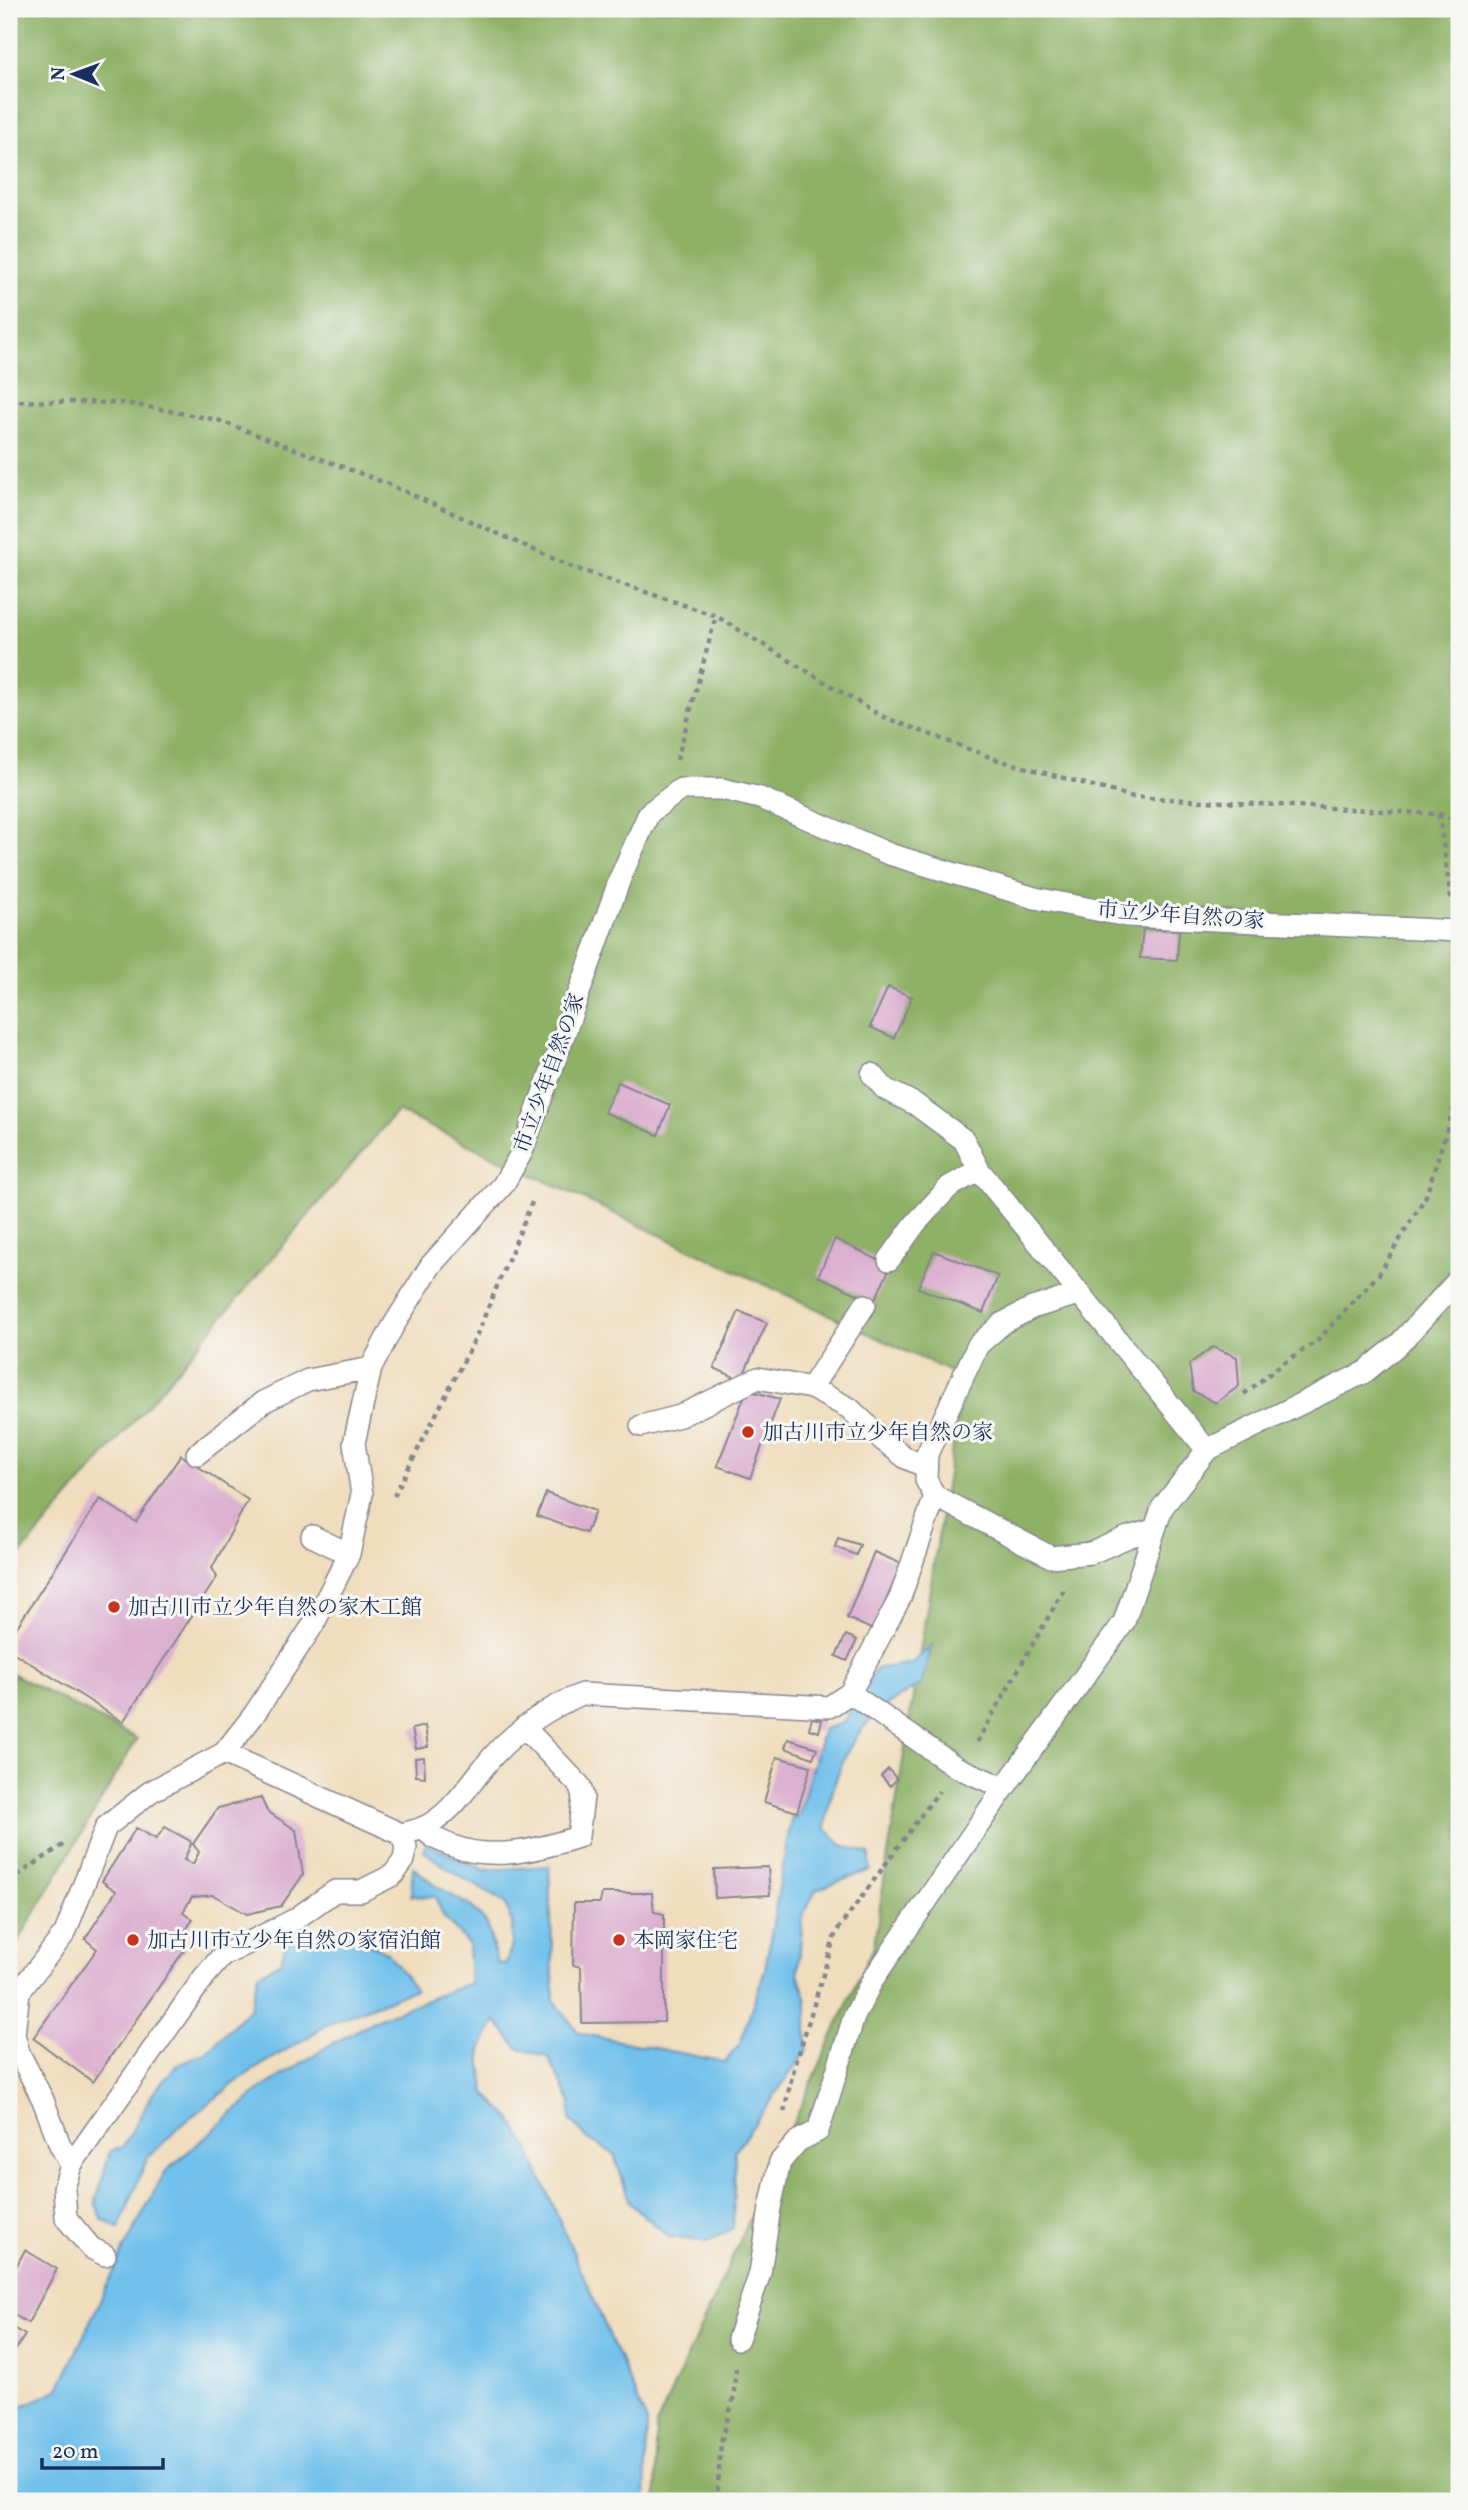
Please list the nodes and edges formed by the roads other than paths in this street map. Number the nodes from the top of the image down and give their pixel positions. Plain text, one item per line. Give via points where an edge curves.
1 (1459, 931) edge
2 (872, 1074) dead end
3 (979, 1170) junction
4 (889, 1260) dead end
5 (1459, 1279) edge
6 (1079, 1294) junction
7 (865, 1305) dead end
8 (371, 1368) junction
9 (811, 1388) junction
10 (640, 1426) dead end
11 (1206, 1450) junction
12 (197, 1454) dead end
13 (926, 1466) junction
14 (935, 1496) junction
15 (1153, 1531) junction
16 (312, 1536) dead end
17 (349, 1554) junction
18 (850, 1693) junction
19 (524, 1727) junction
20 (224, 1753) junction
21 (1004, 1788) junction
22 (424, 1828) junction
23 (401, 1834) junction
24 (14, 1999) edge
25 (71, 2165) junction
26 (105, 2255) dead end
27 (738, 2339) dead end

1 - 8 lane, 市立少年自然の家 via 1127,916 1035,898 889,854 760,798 722,789 681,789 649,813 638,838 522,1152 503,1185 431,1265
2 - 3 lane via 885,1089 915,1104 964,1140
3 - 4 lane via 949,1187
3 - 6 lane
5 - 11 lane via 1400,1343 1365,1372
6 - 11 lane
6 - 13 lane via 1022,1313 978,1345 927,1454
7 - 9 lane
8 - 12 lane via 308,1380 263,1402
8 - 17 lane, 市立少年自然の家 via 354,1443 362,1494
9 - 10 lane via 758,1378 680,1416
9 - 13 lane via 849,1408 906,1458
11 - 15 lane via 1163,1508
13 - 14 lane via 926,1480
14 - 15 lane via 1051,1557 1091,1553
14 - 18 lane via 900,1598
15 - 21 lane via 1124,1622
16 - 17 lane
17 - 20 lane, 市立少年自然の家 via 313,1625
18 - 19 lane via 829,1707 582,1694
18 - 21 lane via 956,1767
19 - 22 lane via 452,1806
19 - 22 lane via 580,1786 578,1845 488,1854 430,1837
20 - 23 lane
20 - 24 lane, 市立少年自然の家 via 150,1792 106,1827 65,1933
21 - 27 lane via 873,1979 853,2017 818,2131 798,2141 780,2162 760,2273
22 - 23 lane
23 - 25 lane via 407,1847 393,1875 361,1891 335,1891 294,1920 222,1956
24 - 25 lane via 19,2053
25 - 26 lane via 64,2188 66,2218 91,2248

